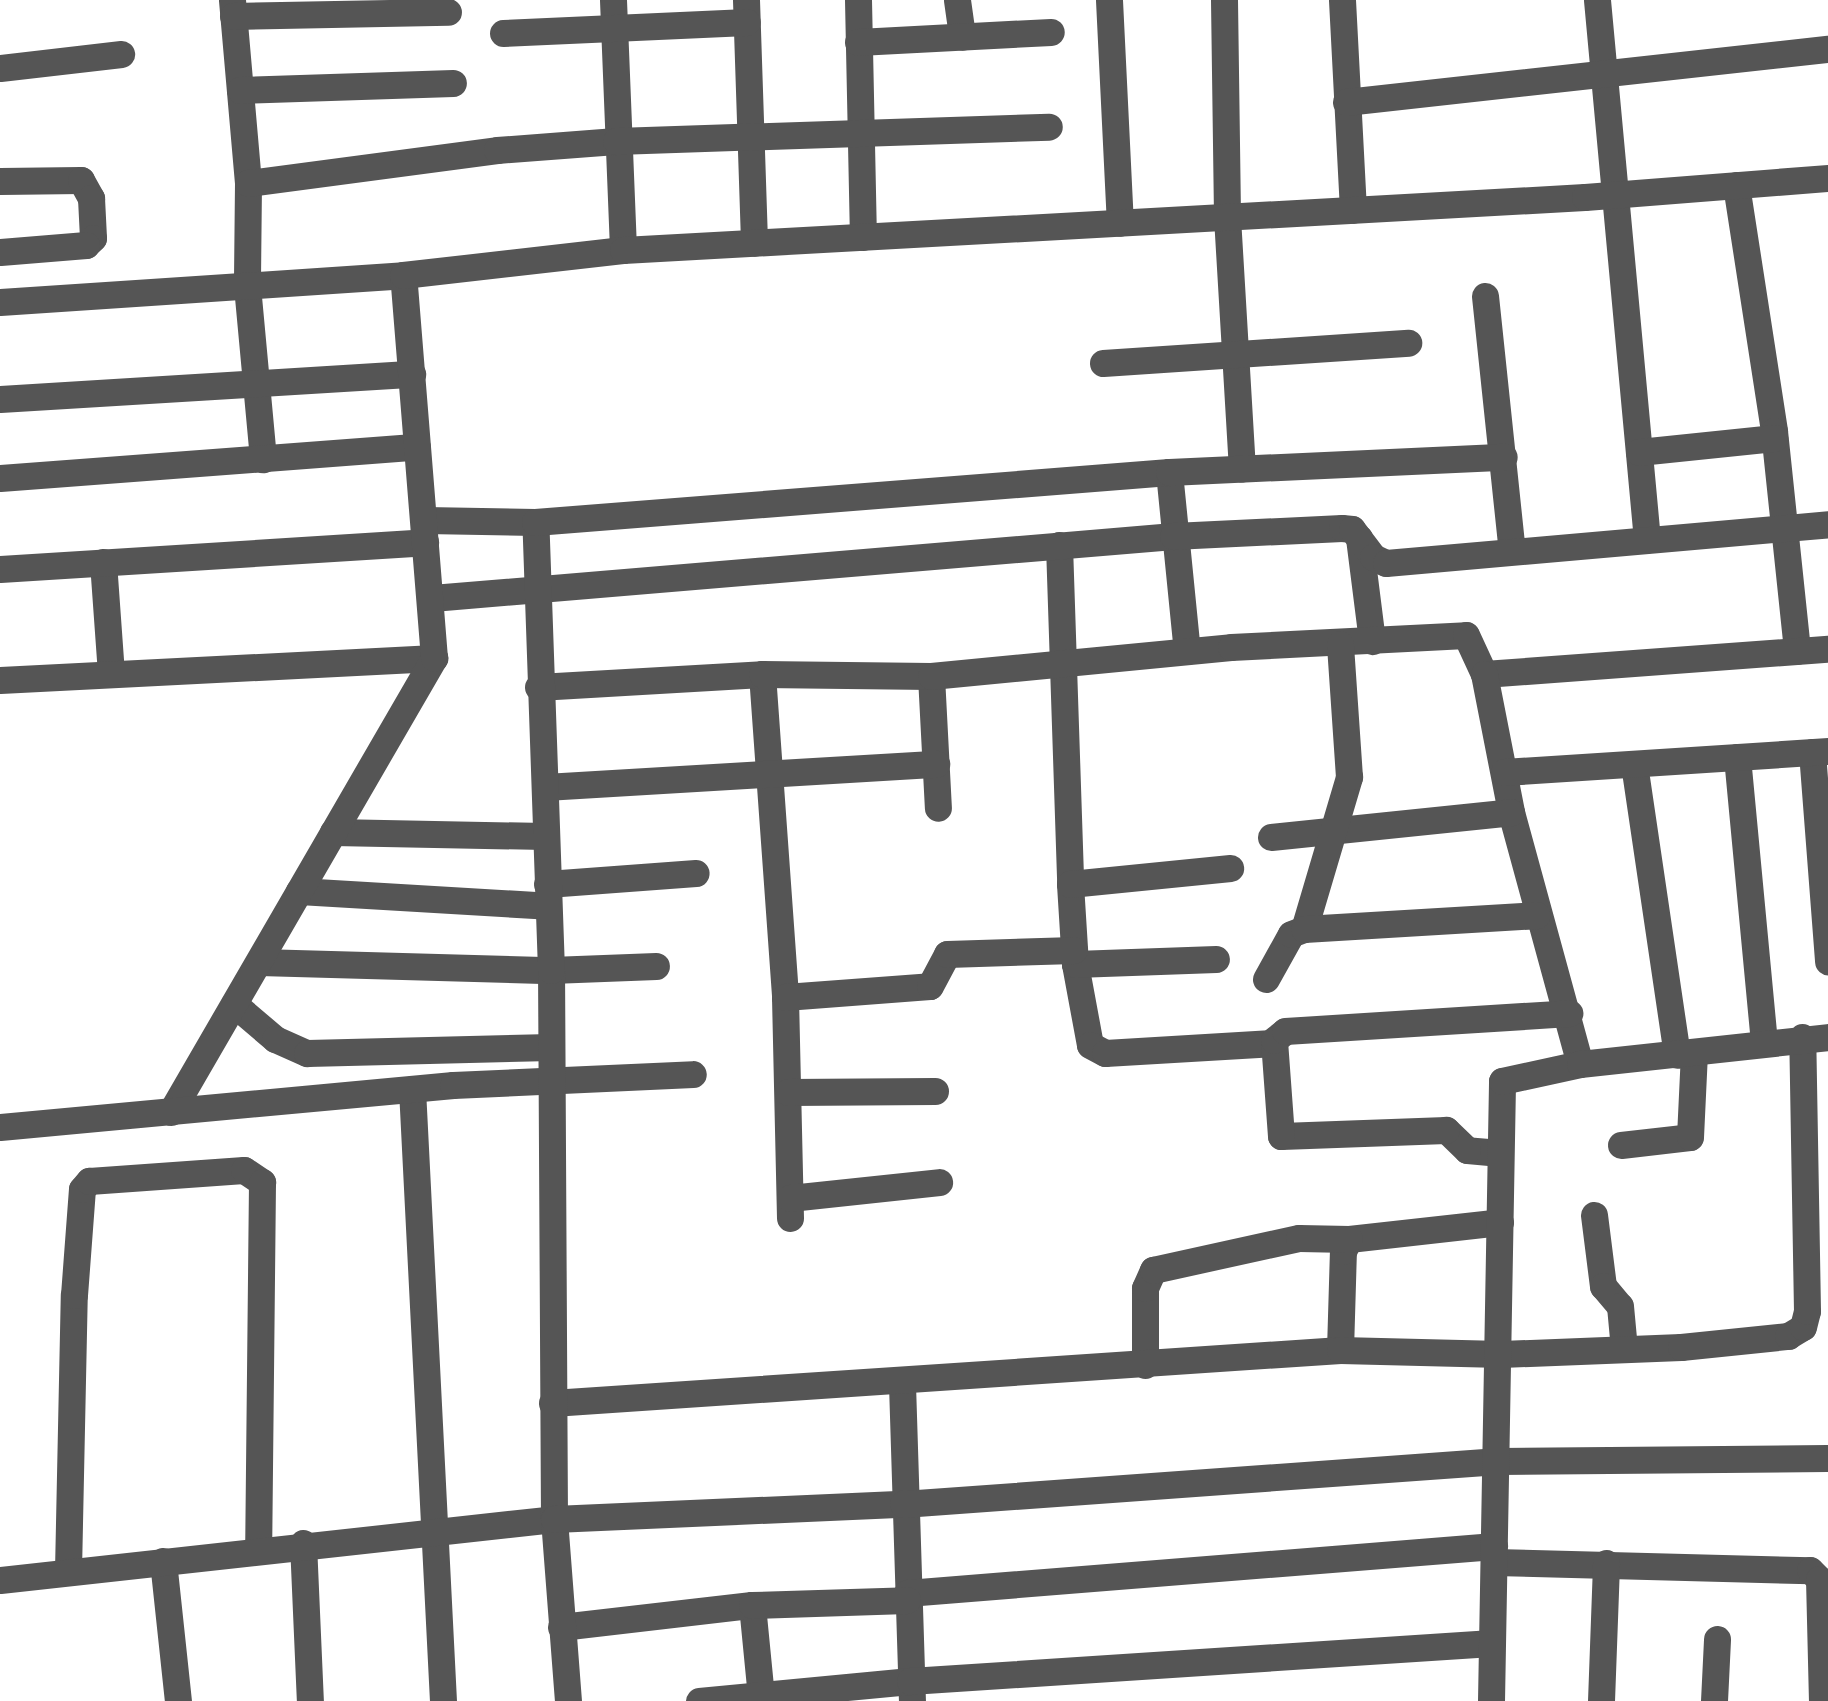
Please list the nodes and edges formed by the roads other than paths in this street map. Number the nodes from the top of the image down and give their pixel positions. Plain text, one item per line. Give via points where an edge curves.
1 (857, 0) edge
2 (957, 0) edge
3 (1109, 0) edge
4 (1224, 0) edge
5 (1342, 0) edge
6 (1597, 0) edge
7 (232, 8) edge
8 (747, 11) edge
9 (448, 12) dead end
10 (614, 14) edge
11 (1051, 32) dead end
12 (503, 33) dead end
13 (962, 37) junction
14 (858, 42) junction
15 (1828, 49) edge
16 (121, 54) dead end
17 (0, 68) edge
18 (1607, 75) junction
19 (453, 83) dead end
20 (240, 90) junction
21 (1346, 102) junction
22 (1049, 127) dead end
23 (860, 129) junction
24 (751, 134) junction
25 (616, 140) junction
26 (1828, 178) edge
27 (0, 181) edge
28 (248, 184) junction
29 (1736, 185) junction
30 (1618, 195) junction
31 (1353, 210) junction
32 (1227, 217) junction
33 (1120, 223) junction
34 (863, 237) junction
35 (754, 243) junction
36 (623, 250) junction
37 (0, 252) edge
38 (403, 275) junction
39 (247, 286) junction
40 (1485, 296) dead end
41 (0, 302) edge
42 (1408, 344) dead end
43 (1239, 353) junction
44 (1103, 363) dead end
45 (412, 374) junction
46 (255, 383) junction
47 (0, 398) edge
48 (1774, 438) junction
49 (417, 447) junction
50 (1640, 452) junction
51 (1504, 457) junction
52 (263, 459) junction
53 (1242, 469) junction
54 (1169, 472) junction
55 (0, 478) edge
56 (535, 522) junction
57 (1828, 524) edge
58 (1783, 529) junction
59 (425, 531) junction
60 (1173, 536) junction
61 (1359, 538) junction
62 (1647, 540) junction
63 (1059, 545) junction
64 (1512, 551) junction
65 (103, 562) junction
66 (0, 569) edge
67 (539, 591) junction
68 (433, 598) junction
69 (1372, 641) junction
70 (1340, 644) junction
71 (1828, 649) edge
72 (1187, 651) junction
73 (1797, 651) junction
74 (434, 658) junction
75 (1063, 667) junction
76 (111, 673) junction
77 (761, 674) junction
78 (1484, 674) junction
79 (931, 676) junction
80 (0, 680) edge
81 (538, 688) junction
82 (1820, 752) edge
83 (1737, 757) junction
84 (936, 764) junction
85 (1634, 764) junction
86 (766, 772) junction
87 (1504, 772) junction
88 (544, 787) junction
89 (938, 808) dead end
90 (1511, 812) junction
91 (1333, 830) junction
92 (333, 832) junction
93 (545, 836) junction
94 (1271, 836) dead end
95 (1823, 836) edge
96 (1230, 868) dead end
97 (696, 874) dead end
98 (1070, 884) junction
99 (299, 891) junction
100 (547, 895) junction
101 (1537, 916) junction
102 (1304, 929) junction
103 (1074, 957) junction
104 (1216, 959) dead end
105 (1828, 961) edge
106 (259, 962) junction
107 (656, 966) dead end
108 (551, 970) junction
109 (1266, 979) dead end
110 (785, 997) junction
111 (234, 1004) junction
112 (1570, 1013) junction
113 (1815, 1037) edge
114 (1764, 1040) junction
115 (1274, 1043) junction
116 (551, 1047) junction
117 (1686, 1054) junction
118 (1580, 1064) junction
119 (693, 1074) dead end
120 (551, 1082) junction
121 (412, 1089) junction
122 (935, 1090) dead end
123 (788, 1092) junction
124 (171, 1112) junction
125 (0, 1126) edge
126 (1621, 1145) dead end
127 (1816, 1147) edge
128 (1500, 1153) junction
129 (939, 1182) dead end
130 (1594, 1215) dead end
131 (1500, 1222) junction
132 (1818, 1235) edge
133 (1349, 1239) junction
134 (1799, 1330) junction
135 (1828, 1340) edge
136 (1624, 1349) junction
137 (1340, 1350) junction
138 (1502, 1354) junction
139 (1145, 1365) junction
140 (902, 1384) junction
141 (552, 1403) junction
142 (1828, 1458) edge
143 (1498, 1461) junction
144 (903, 1504) junction
145 (554, 1519) junction
146 (433, 1533) junction
147 (303, 1543) junction
148 (258, 1548) junction
149 (1494, 1554) junction
150 (163, 1562) junction
151 (1606, 1563) junction
152 (68, 1571) junction
153 (0, 1580) edge
154 (907, 1597) junction
155 (752, 1605) junction
156 (561, 1628) junction
157 (1717, 1639) dead end
158 (1492, 1643) junction
159 (1826, 1656) edge
160 (912, 1691) edge
161 (761, 1696) junction
162 (178, 1701) edge
163 (310, 1701) edge
164 (443, 1701) edge
165 (568, 1701) edge
166 (699, 1701) edge
167 (1491, 1701) edge
168 (1601, 1701) edge
169 (1714, 1701) edge
170 (1822, 1701) edge

1 - 14 street
2 - 13 street
3 - 33 street
4 - 32 street
5 - 21 street
6 - 18 street
7 - 9 street
7 - 20 street
8 - 10 street
8 - 24 street
10 - 12 street
10 - 25 street
11 - 13 street
13 - 14 street
14 - 23 street
15 - 18 street
16 - 17 street
18 - 21 street
18 - 30 street
19 - 20 street
20 - 28 street
21 - 31 street
22 - 23 street
23 - 24 street
23 - 34 street
24 - 25 street
24 - 35 street
25 - 28 street
25 - 36 street
26 - 29 street
27 - 37 street via 81,180 91,198 93,238
28 - 39 street
29 - 30 street
29 - 48 street
30 - 31 street
30 - 50 street
31 - 32 street
32 - 33 street
32 - 43 street
33 - 34 street
34 - 35 street
35 - 36 street
36 - 38 street
38 - 39 street
38 - 45 street
39 - 41 street
39 - 46 street
40 - 51 street
42 - 43 street
43 - 44 street
43 - 53 street
45 - 46 street
45 - 49 street
46 - 47 street
46 - 52 street
48 - 50 street
48 - 58 street
49 - 52 street
49 - 59 street
50 - 62 street
51 - 53 street
51 - 64 street
52 - 55 street
53 - 54 street
54 - 56 street
54 - 60 street
56 - 59 street
56 - 67 street
57 - 58 street
58 - 62 street
58 - 73 street
59 - 65 street
59 - 68 street
60 - 61 street via 1342,527
60 - 63 street
60 - 72 street
61 - 64 street via 1386,563
61 - 69 street
62 - 64 street
63 - 67 street
63 - 75 street
65 - 66 street
65 - 76 street
67 - 68 street
67 - 81 street
68 - 74 street
69 - 70 street
69 - 78 street via 1459,633 1471,641
70 - 72 street
70 - 91 street via 1349,777
71 - 73 street
72 - 75 street
73 - 78 street
74 - 76 street
74 - 92 street
75 - 79 street
75 - 98 street
76 - 80 street
77 - 79 street
77 - 81 street
77 - 86 street
78 - 87 street
79 - 84 street
81 - 88 street
82 - 83 street
82 - 95 street
83 - 85 street
83 - 114 street
84 - 86 street
84 - 89 street
85 - 87 street
85 - 117 street
86 - 88 street
86 - 110 street
87 - 90 street
88 - 93 street
90 - 91 street
90 - 101 street
91 - 94 street
91 - 102 street
92 - 93 street
92 - 99 street
93 - 100 street
95 - 105 street
96 - 98 street
97 - 100 street
98 - 103 street
99 - 100 street
99 - 106 street
100 - 108 street
101 - 102 street
101 - 112 street
102 - 109 street via 1291,934
103 - 104 street
103 - 110 street via 947,954 930,986
103 - 115 street via 1095,1051
106 - 108 street
106 - 111 street
107 - 108 street
108 - 116 street
110 - 123 street
111 - 116 street via 275,1039 307,1053
111 - 124 street
112 - 115 street via 1285,1030
112 - 118 street
113 - 114 street
113 - 127 street
114 - 117 street
115 - 128 street via 1276,1126 1287,1139 1446,1130 1467,1150
116 - 120 street
117 - 118 street
117 - 126 street via 1690,1137
118 - 128 street via 1502,1081
119 - 120 street
120 - 121 street
120 - 141 street
121 - 124 street
121 - 146 street
122 - 123 street
123 - 129 street via 790,1208
124 - 125 street
127 - 132 street
128 - 131 street
130 - 136 street via 1603,1286 1620,1306
131 - 133 street
131 - 138 street
132 - 134 street
133 - 137 street
133 - 139 street via 1299,1238 1153,1270 1144,1288
134 - 135 street
134 - 136 street
136 - 138 street
137 - 138 street
137 - 139 street
138 - 143 street
139 - 140 street
140 - 141 street
140 - 144 street
141 - 145 street
142 - 143 street
143 - 144 street
143 - 149 street
144 - 145 street
144 - 154 street
145 - 146 street
145 - 156 street
146 - 147 street
146 - 164 street
147 - 148 street
147 - 163 street
148 - 150 street
148 - 152 street via 262,1182 244,1170 89,1181 74,1295
149 - 151 street
149 - 154 street
149 - 158 street
150 - 152 street
150 - 162 street
151 - 159 street via 1810,1570 1819,1579
151 - 168 street
152 - 153 street
154 - 155 street
154 - 160 street
155 - 156 street
155 - 161 street
156 - 165 street
157 - 169 street
158 - 160 street
158 - 167 street
159 - 170 street
160 - 161 street
161 - 166 street

